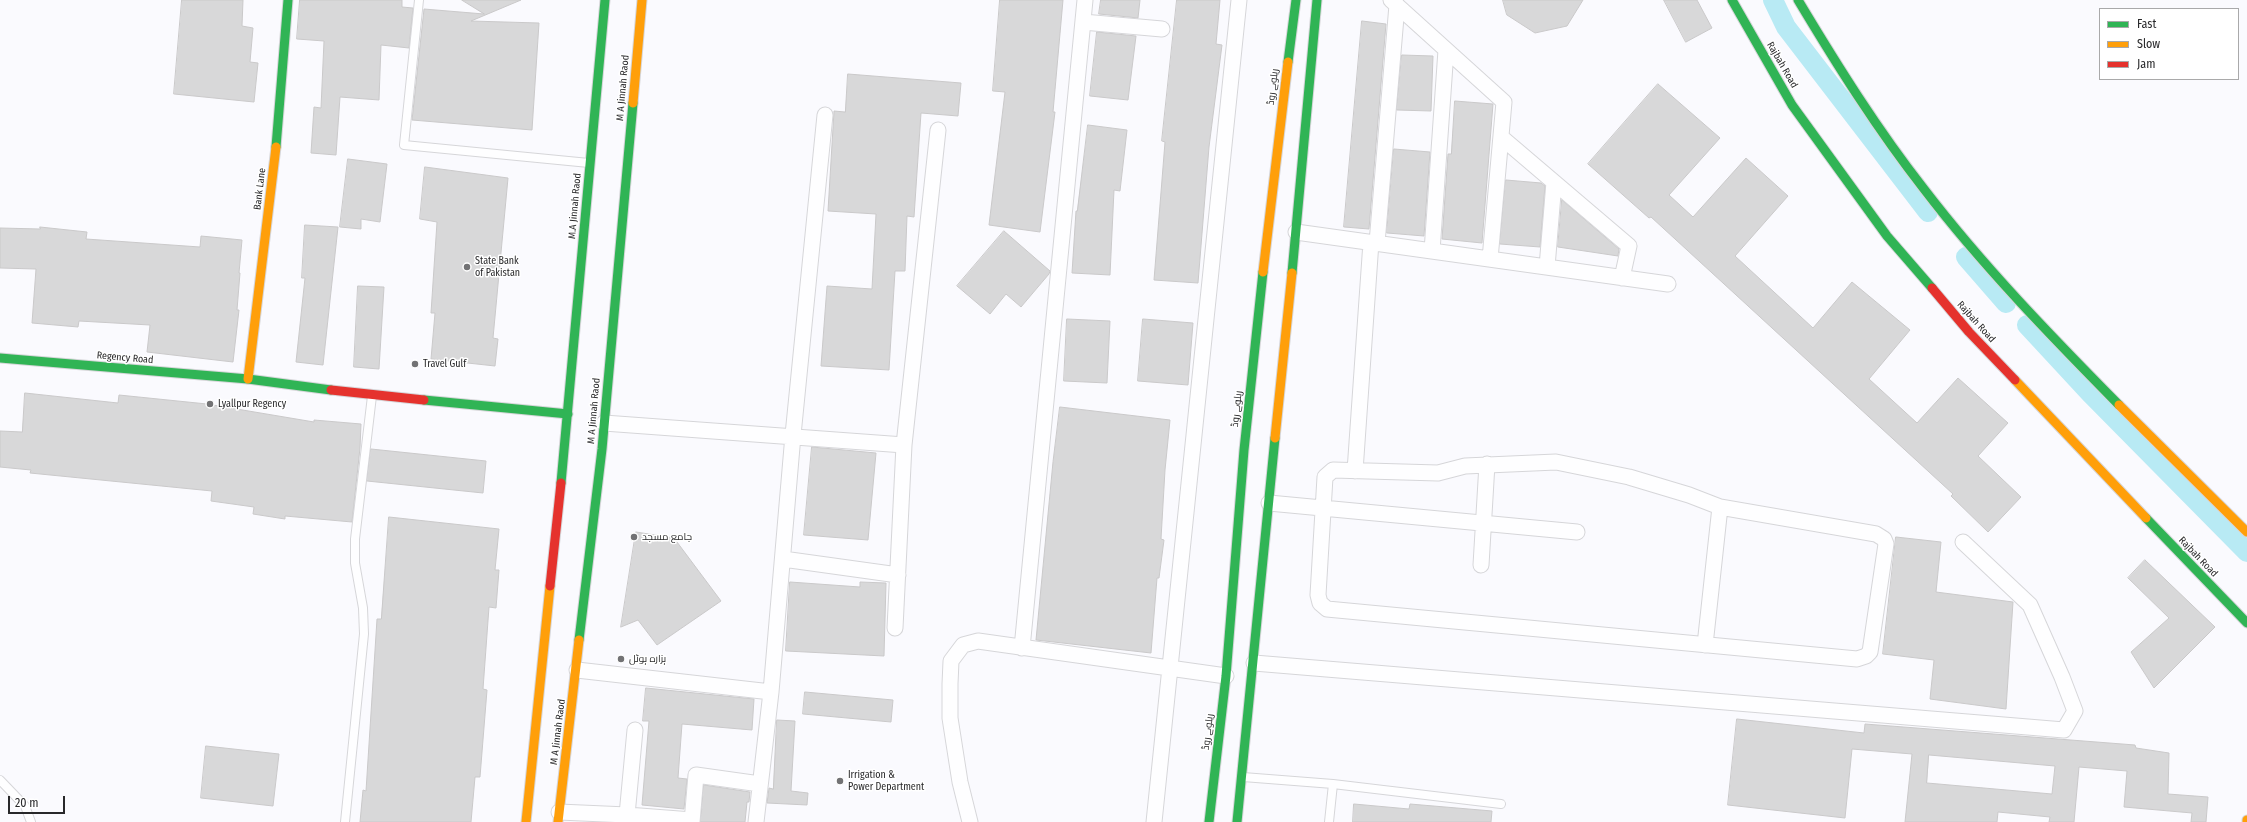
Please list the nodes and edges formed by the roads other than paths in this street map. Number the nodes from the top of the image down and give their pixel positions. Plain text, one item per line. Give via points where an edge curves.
1 (288, 0) edge
2 (419, 0) edge
3 (605, 0) edge
4 (642, 0) edge
5 (1085, 0) edge
6 (1239, 0) edge
7 (1296, 0) edge
8 (1317, 0) edge
9 (1732, 0) edge
10 (1798, 0) edge
11 (1394, 2) edge
12 (1083, 22) junction
13 (1162, 30) dead end
14 (1446, 50) junction
15 (825, 116) dead end
16 (938, 130) dead end
17 (1501, 137) junction
18 (590, 163) junction
19 (1554, 182) junction
20 (1296, 232) junction
21 (1374, 243) junction
22 (1432, 251) junction
23 (1490, 259) junction
24 (1547, 267) junction
25 (1622, 278) junction
26 (1668, 284) dead end
27 (0, 358) edge
28 (248, 379) junction
29 (372, 395) junction
30 (568, 414) junction
31 (604, 423) junction
32 (793, 436) junction
33 (904, 445) junction
34 (1487, 464) junction
35 (1355, 471) junction
36 (1269, 503) junction
37 (1720, 507) junction
38 (1324, 508) junction
39 (1483, 523) junction
40 (1577, 532) dead end
41 (2247, 532) edge
42 (1963, 542) dead end
43 (783, 559) junction
44 (1481, 565) dead end
45 (898, 575) junction
46 (2247, 623) edge
47 (895, 628) dead end
48 (1705, 645) junction
49 (1022, 648) junction
50 (1254, 663) junction
51 (1170, 668) junction
52 (577, 670) junction
53 (1226, 676) junction
54 (771, 692) junction
55 (636, 730) dead end
56 (1242, 777) junction
57 (0, 780) edge
58 (760, 784) junction
59 (1333, 784) junction
60 (1501, 804) dead end
61 (559, 817) edge
62 (627, 818) edge
63 (692, 821) edge
64 (31, 822) edge
65 (345, 822) edge
66 (526, 822) edge
67 (756, 822) edge
68 (970, 822) edge
69 (1154, 822) edge
70 (1209, 822) edge
71 (1237, 822) edge
72 (1329, 822) edge

1 - 28 main road, Bank Lane via 274,166
2 - 18 lane via 404,145
3 - 18 main road, M.A Jinnah Raod
4 - 31 main road, M A Jinnah Raod
5 - 12 street
6 - 51 street
7 - 53 main road, ریلوے روڈ via 1275,164 1244,450
8 - 20 main road
9 - 46 main road, Rajbah Road via 1792,105 1887,236 1970,332
10 - 41 main road via 1890,144 1944,215 2040,323
11 - 14 street
11 - 21 street
12 - 13 street
12 - 49 street
14 - 17 street via 1504,102
14 - 22 street
15 - 32 street
16 - 33 street
17 - 19 street
17 - 23 street
18 - 30 main road, M.A Jinnah Raod
19 - 24 street
19 - 25 street via 1629,246
20 - 21 street
20 - 36 main road
21 - 22 street
21 - 35 street
22 - 23 street
23 - 24 street
24 - 25 street
25 - 26 street
27 - 28 main road, Regency Road
28 - 29 main road, Regency Road
29 - 30 main road, Regency Road
29 - 65 lane via 355,538 364,634
30 - 66 main road
31 - 32 street
31 - 52 main road, M A Jinnah Raod
32 - 33 street
32 - 43 street
33 - 45 street
34 - 35 street via 1465,466 1438,473
34 - 37 street via 1556,462 1629,477
34 - 39 street
35 - 38 street via 1329,471 1326,477
36 - 38 street
36 - 50 main road
37 - 48 street
37 - 48 street via 1876,534 1884,539 1886,544 1870,652 1866,656 1857,659
38 - 39 street
38 - 48 street via 1318,595 1320,603 1328,609
39 - 40 street
39 - 44 street
42 - 50 street via 2030,605 2075,711 2064,730
43 - 45 street
43 - 54 street
45 - 47 street
49 - 51 street
49 - 68 street via 978,642 963,645 951,661 950,718 960,782
50 - 56 main road
51 - 53 street
51 - 69 street
52 - 54 street
52 - 61 main road, M A Jinnah Raod
53 - 70 main road, ریلوے روڈ
54 - 58 street
55 - 62 street
56 - 59 lane
56 - 71 main road
57 - 64 lane via 25,806
58 - 63 street via 696,775
58 - 67 street
59 - 60 lane
59 - 72 lane
61 - 62 street
62 - 63 street

